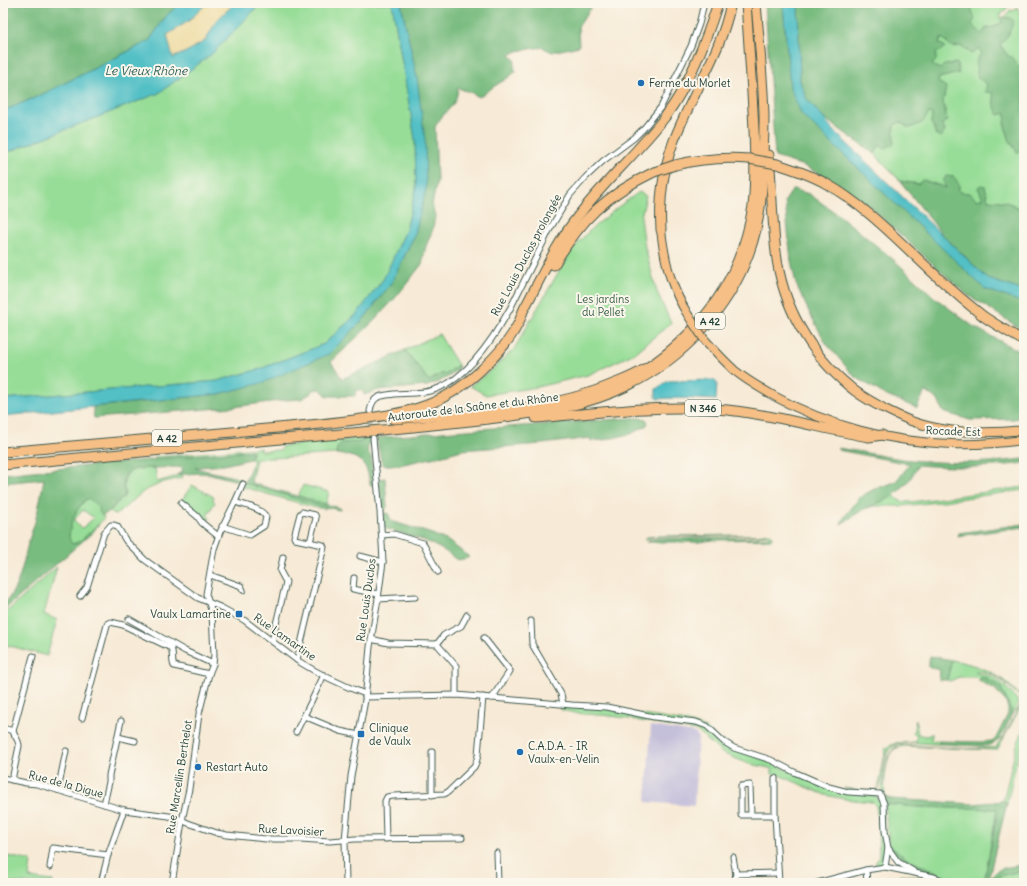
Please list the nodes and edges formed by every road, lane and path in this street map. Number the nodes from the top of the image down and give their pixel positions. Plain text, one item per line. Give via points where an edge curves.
1 (704, 3) edge
2 (718, 3) edge
3 (746, 3) edge
4 (756, 3) edge
5 (730, 5) edge
6 (764, 116) junction
7 (661, 230) joint
8 (559, 251) junction
9 (1024, 341) edge
10 (880, 408) joint
11 (370, 411) tunnel mouth
12 (521, 415) junction
13 (330, 424) junction
14 (1024, 430) edge
15 (882, 435) junction
16 (373, 438) tunnel mouth
17 (1024, 440) edge
18 (3, 452) edge
19 (3, 465) edge
20 (243, 484) dead end
21 (235, 502) junction
22 (181, 504) dead end
23 (222, 526) junction
24 (382, 535) junction
25 (218, 536) junction
26 (310, 542) junction
27 (360, 556) dead end
28 (283, 557) dead end
29 (383, 562) junction
30 (438, 572) dead end
31 (210, 575) junction
32 (354, 578) dead end
33 (244, 590) dead end
34 (80, 596) dead end
35 (378, 597) junction
36 (415, 597) dead end
37 (209, 602) junction
38 (467, 615) dead end
39 (129, 619) dead end
40 (531, 621) dead end
41 (484, 638) dead end
42 (370, 639) junction
43 (272, 641) junction
44 (437, 644) junction
45 (33, 656) dead end
46 (297, 660) junction
47 (213, 664) junction
48 (209, 674) junction
49 (324, 675) junction
50 (456, 695) junction
51 (365, 696) junction
52 (483, 697) junction
53 (492, 698) junction
54 (563, 704) junction
55 (304, 716) junction
56 (82, 718) dead end
57 (121, 721) dead end
58 (3, 728) edge
59 (13, 731) junction
60 (296, 732) dead end
61 (359, 735) junction
62 (118, 737) junction
63 (134, 741) dead end
64 (66, 751) dead end
65 (432, 752) dead end
66 (3, 778) edge
67 (775, 778) dead end
68 (12, 780) junction
69 (58, 790) junction
70 (432, 795) junction
71 (104, 804) junction
72 (124, 810) junction
73 (751, 815) junction
74 (775, 815) junction
75 (183, 821) junction
76 (462, 838) dead end
77 (386, 839) junction
78 (345, 840) junction
79 (888, 848) junction
80 (497, 854) dead end
81 (108, 855) junction
82 (733, 857) dead end
83 (50, 867) dead end
84 (885, 867) junction
85 (866, 870) junction
86 (778, 873) junction
87 (918, 873) junction
88 (736, 874) junction
89 (101, 883) edge
90 (172, 883) edge
91 (346, 883) edge
92 (498, 883) edge
93 (734, 883) edge
94 (779, 883) edge
95 (817, 883) edge
96 (867, 883) edge
97 (951, 883) edge

1 - 11 street, Rue Louis Duclos prolongée via 691,46 661,107 634,138 603,161 570,195 550,228 504,319 486,345 450,383 431,391 379,397 373,401
2 - 8 highway via 694,67 672,106 647,139 581,212 570,227
3 - 13 highway via 755,181 749,229 734,270 724,288 711,309 687,335 673,349 642,371 574,398 489,412
4 - 6 highway, Autoroute de la Saône et du Rhône / A 42
5 - 7 highway, N 346 via 718,48 673,144 663,179
6 - 10 highway via 768,130 776,253 790,307 798,325 818,355 850,388
6 - 12 highway, Autoroute de la Saône et du Rhône / A 42 via 761,202 753,240 736,282 706,326 672,358 628,386 575,405
7 - 15 highway, N 346, bridge via 663,247 678,297 688,316 720,358 748,381 783,401 836,423
8 - 9 highway, bridge via 603,204 634,182 654,172 694,160 714,158 749,159 777,164 824,182 847,197 884,227 967,303
8 - 13 highway, Autoroute de la Saône et du Rhône / A 42 via 525,315 497,354 469,381 419,408
10 - 14 highway via 913,422 952,430
12 - 15 highway, N 346 via 534,419 645,408 717,409 770,416 869,437
12 - 19 highway, Autoroute de la Saône et du Rhône / A 42
13 - 18 highway, Autoroute de la Saône et du Rhône / A 42
15 - 17 highway, Rocade Est / N 346 via 951,444
16 - 24 street, Rue Louis Duclos
20 - 21 street, Rue Marcellin Berthelot
21 - 23 street, Rue Marcellin Berthelot
21 - 23 street via 264,513 264,526 250,535
22 - 25 street
23 - 25 street, Rue Marcellin Berthelot
24 - 29 street, Rue Louis Duclos
24 - 30 street via 394,534 423,543
25 - 31 street, Rue Marcellin Berthelot
26 - 26 street via 294,537 302,512 315,515 316,518
26 - 46 street via 324,548
27 - 29 street
28 - 43 street via 280,571 286,582
29 - 35 street, Rue Louis Duclos
31 - 33 street via 241,586
31 - 37 street, Rue Marcellin Berthelot via 206,594
32 - 35 street via 353,589
34 - 37 street, Rue Lamartine via 87,587 104,533 114,525 145,560 198,598
35 - 36 street
35 - 42 street, Rue Louis Duclos
37 - 43 street, Rue Lamartine via 244,620
37 - 47 street, Rue Marcellin Berthelot via 212,613
38 - 44 street via 462,626 444,635
39 - 47 street
40 - 54 street via 532,644 561,694
41 - 53 street via 510,670
42 - 44 street via 388,644
42 - 51 street, Rue Louis Duclos
43 - 46 street, Rue Lamartine
44 - 50 street via 456,666
45 - 59 street
46 - 49 street, Rue Lamartine
47 - 48 street, Rue Marcellin Berthelot
48 - 56 street via 174,666 171,648 123,626 108,623
48 - 75 street, Rue Marcellin Berthelot via 199,714
49 - 51 street, Rue Lamartine
49 - 55 street
50 - 51 street, Rue Lamartine
50 - 52 street, Rue Lamartine
51 - 61 street, Rue Louis Duclos
52 - 53 street, Rue Lamartine
52 - 70 street via 478,755 474,768 448,792
53 - 54 street, Rue Lamartine
54 - 79 street, Rue Lamartine via 607,707 654,717 699,722 734,748 771,760 829,787 848,792 880,794 884,804
55 - 60 street
55 - 61 street via 340,731
57 - 62 street
58 - 59 street
59 - 68 street via 19,746
61 - 78 street, Rue Louis Duclos via 351,776
62 - 63 street
62 - 71 street
64 - 69 street
65 - 70 street
66 - 68 street, Rue de la Digue
67 - 74 street
68 - 69 street, Rue de la Digue
69 - 71 street, Rue de la Digue
70 - 77 street via 387,797
71 - 72 street, Rue de la Digue
72 - 75 street, Rue Lavoisier via 169,816
72 - 81 street
73 - 73 street via 741,815 741,786 750,786
73 - 74 street
74 - 86 street
75 - 78 street, Rue Lavoisier via 227,835 266,839
75 - 90 street, Rue Marcellin Berthelot
76 - 77 street, Rue Lavoisier
77 - 78 street, Rue Lavoisier
78 - 91 street, Rue Louis Duclos
79 - 84 street
79 - 87 street via 898,862
80 - 92 street
81 - 83 street via 53,848
81 - 89 street
82 - 88 street
84 - 85 street
84 - 87 street
85 - 95 street
85 - 96 street
86 - 88 street
86 - 94 street
87 - 97 street
88 - 93 street

